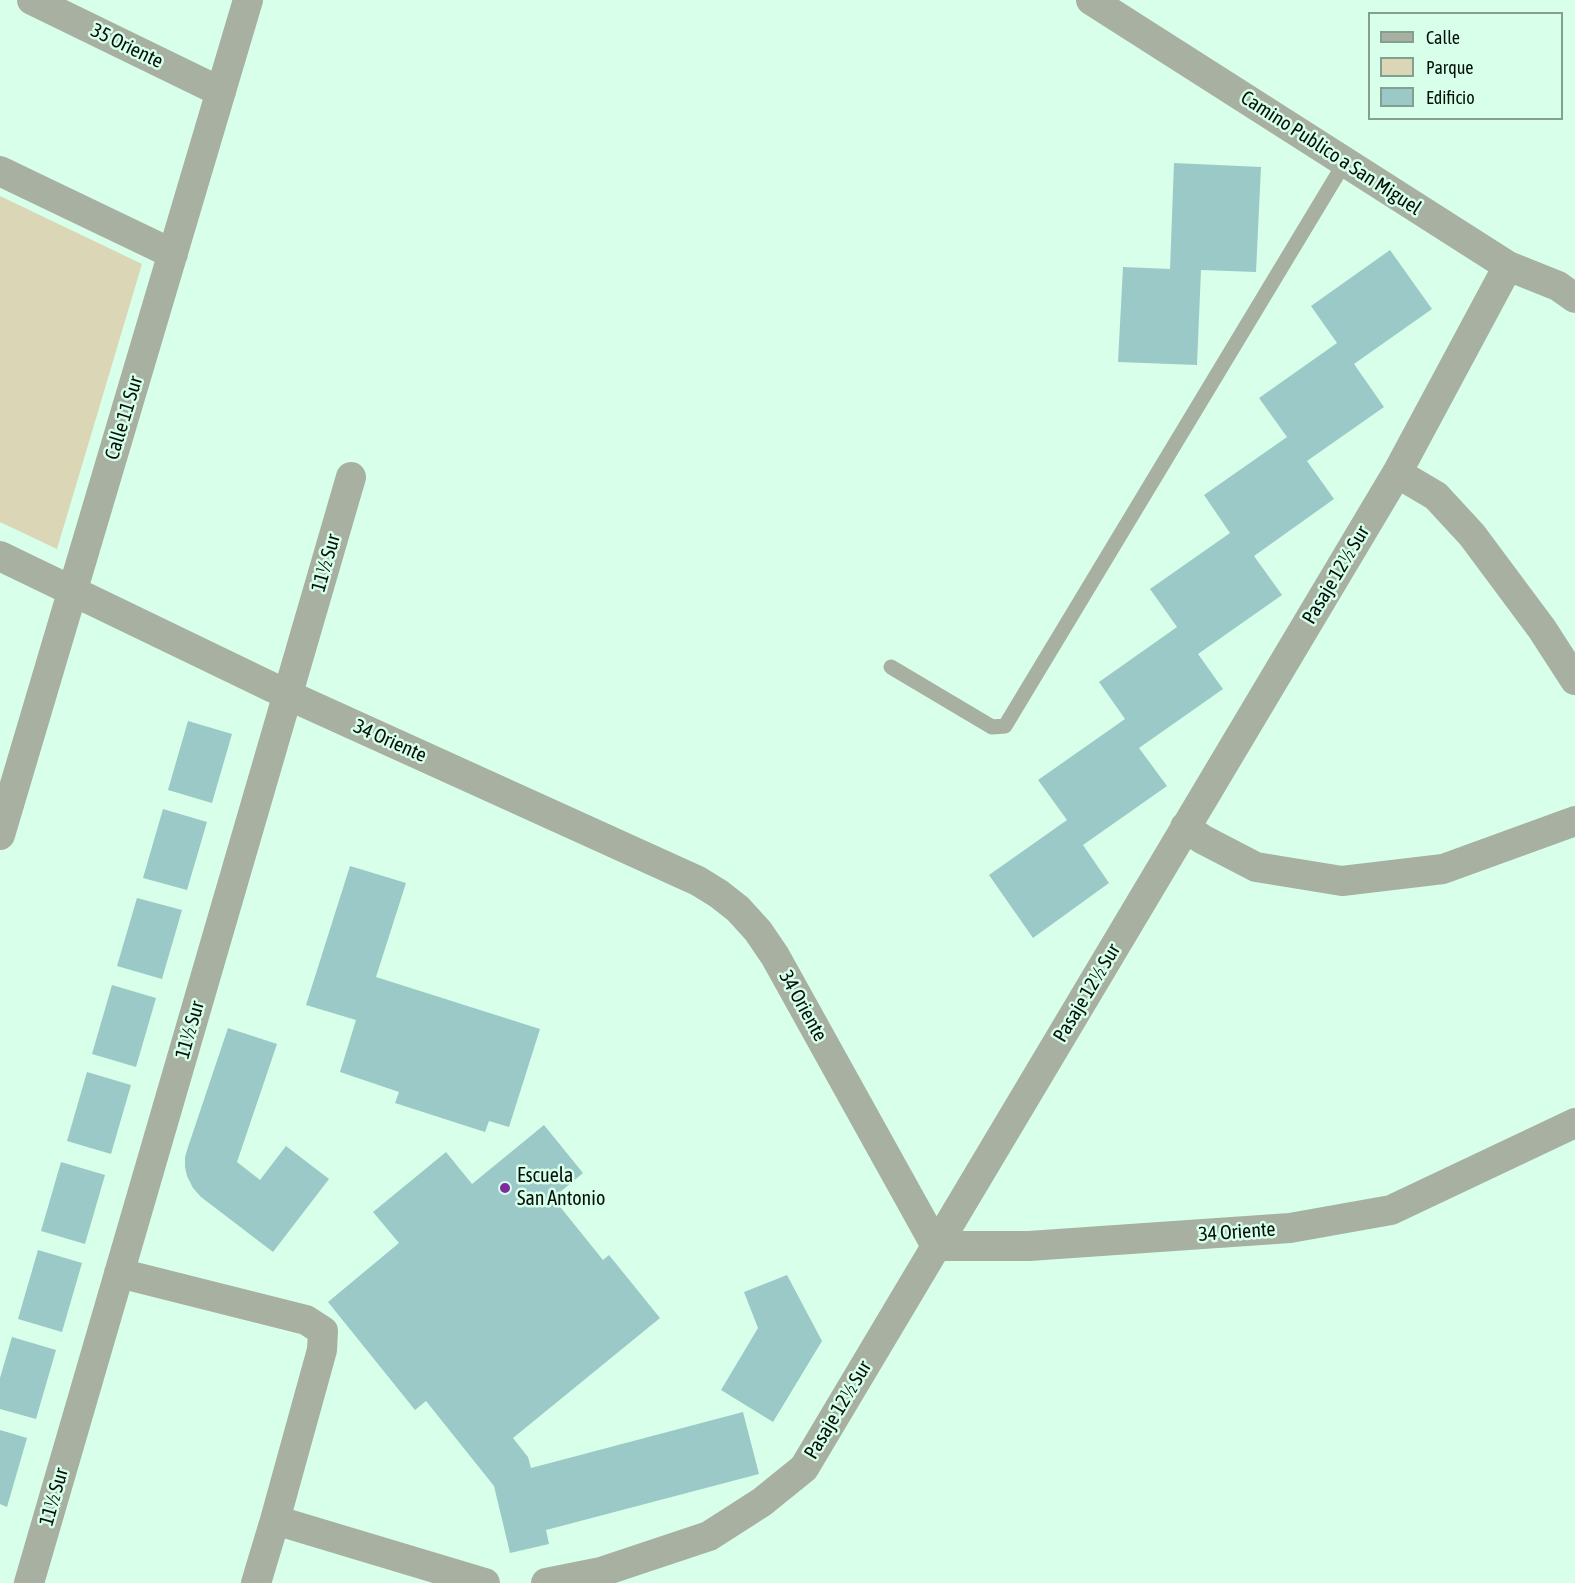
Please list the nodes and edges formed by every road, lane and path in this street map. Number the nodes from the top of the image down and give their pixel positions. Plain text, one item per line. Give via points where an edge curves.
1 (32, 0) edge
2 (248, 0) edge
3 (1091, 0) edge
4 (221, 92) junction
5 (1345, 162) junction
6 (0, 171) edge
7 (173, 254) junction
8 (1508, 266) junction
9 (1575, 298) edge
10 (1397, 472) junction
11 (351, 477) dead end
12 (0, 556) edge
13 (72, 591) junction
14 (891, 667) dead end
15 (1575, 680) edge
16 (288, 694) junction
17 (6, 793) edge
18 (1575, 821) edge
19 (1185, 827) junction
20 (0, 835) edge
21 (1575, 1123) edge
22 (936, 1246) junction
23 (119, 1273) junction
24 (275, 1520) junction
25 (29, 1583) edge
26 (256, 1583) edge
27 (485, 1583) edge
28 (546, 1583) edge

1 - 4 street, 35 Oriente
2 - 4 street, Calle 11 Sur
3 - 5 street, Camino Publico a San Miguel
4 - 7 street, Calle 11 Sur
5 - 8 street, Camino Publico a San Miguel
5 - 14 lane via 1005,726 992,727
6 - 7 street
7 - 13 street, Calle 11 Sur
8 - 9 street, Camino Publico a San Miguel via 1558,286
8 - 10 street, Pasaje 12½ Sur
10 - 15 street via 1436,496 1472,536
10 - 19 street, Pasaje 12½ Sur
11 - 16 street, 11½ Sur
12 - 13 street, 34 Oriente
13 - 16 street, 34 Oriente
13 - 17 street, Calle 11 Sur
16 - 22 street, 34 Oriente via 698,881 738,909 775,956
16 - 23 street, 11½ Sur
17 - 20 street, Calle 11 Sur
18 - 19 street via 1443,869 1342,881 1256,867
19 - 22 street, Pasaje 12½ Sur
21 - 22 street, 34 Oriente via 1392,1210 1290,1228 1029,1246
22 - 28 street, Pasaje 12½ Sur via 804,1468 762,1502 709,1536 601,1572
23 - 24 street via 306,1320 322,1331 322,1350
23 - 25 street, 11½ Sur
24 - 26 street
24 - 27 street

